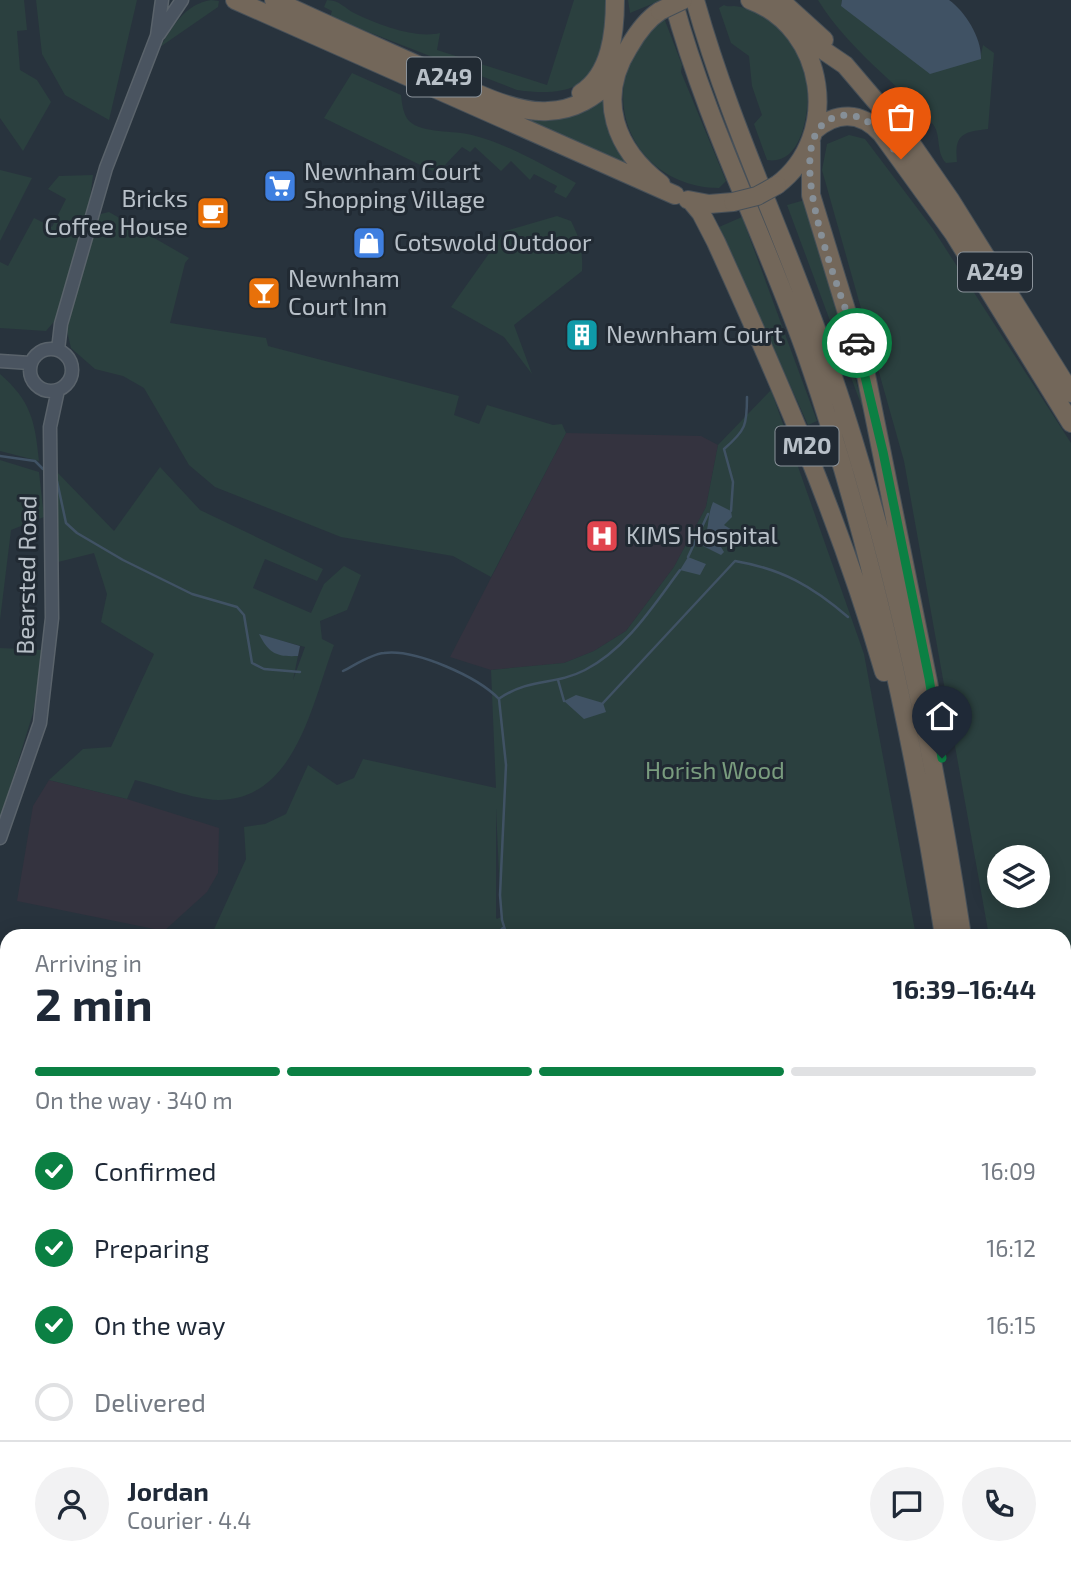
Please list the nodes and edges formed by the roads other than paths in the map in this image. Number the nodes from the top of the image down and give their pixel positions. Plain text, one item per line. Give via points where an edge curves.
1 (162, 0) edge
2 (182, 0) edge
3 (235, 0) edge
4 (274, 0) edge
5 (615, 0) edge
6 (622, 0) edge
7 (682, 0) edge
8 (695, 0) edge
9 (780, 0) edge
10 (755, 1) edge
11 (667, 5) edge
12 (792, 29) junction
13 (157, 36) junction
14 (845, 65) junction
15 (616, 71) junction
16 (456, 82) junction
17 (813, 136) junction
18 (683, 198) junction
19 (58, 350) junction
20 (0, 361) edge
21 (30, 363) junction
22 (58, 390) junction
23 (1071, 393) edge
24 (1071, 423) edge
25 (911, 750) junction
26 (945, 827) junction
27 (0, 838) edge
28 (943, 929) edge
29 (961, 929) edge

1 - 13 street
2 - 13 street
3 - 18 highway, A249
4 - 16 highway, A249
5 - 16 highway via 608,55 597,78 578,94 553,102 524,100
6 - 15 highway
7 - 11 highway, bridge
8 - 26 highway, M20 via 731,111 805,295 857,455 906,635
9 - 14 highway via 827,42
10 - 12 highway
11 - 15 highway via 643,27
11 - 25 highway, M20 via 817,387 873,580
12 - 14 highway, A249
12 - 17 highway via 814,73 818,98
13 - 19 street via 106,168 63,314
14 - 23 highway, A249 via 924,162
15 - 16 highway, A249 via 585,103 545,112
15 - 18 highway via 614,117 622,141 646,173
17 - 18 highway, bridge via 799,163 777,185 757,196 733,202
17 - 24 highway, A249 via 832,118 850,115 867,120 881,133 954,234
17 - 26 highway, M20 via 811,195 866,375 927,665 944,776
18 - 25 highway, M20 via 701,213 716,242 806,443
19 - 21 street via 41,351
19 - 22 street via 72,368 69,381
20 - 21 street
21 - 22 street via 33,383 45,391
22 - 27 street, Bearsted Road via 50,427 52,618 40,723
25 - 28 highway, M20
26 - 29 highway, M20

